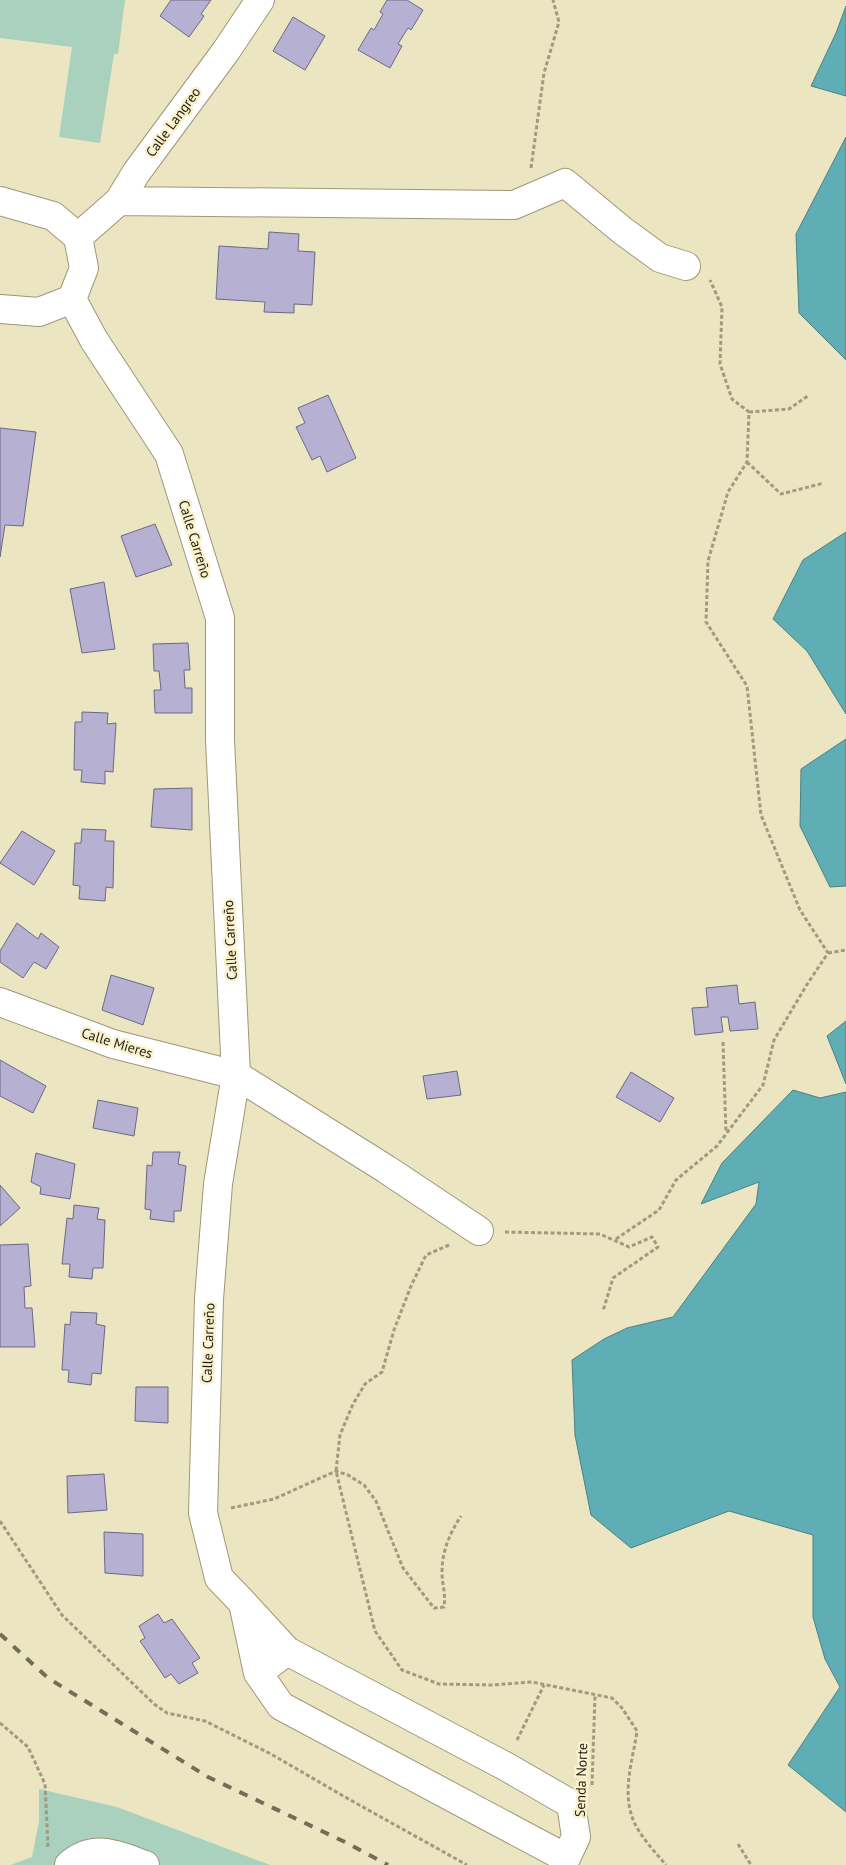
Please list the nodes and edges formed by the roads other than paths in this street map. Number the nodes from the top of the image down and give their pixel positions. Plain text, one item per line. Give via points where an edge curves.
1 (260, 0) edge
2 (0, 201) edge
3 (119, 201) junction
4 (78, 237) junction
5 (686, 266) road end
6 (72, 298) junction
7 (0, 310) edge
8 (0, 1002) edge
9 (236, 1075) junction
10 (479, 1232) road end
11 (243, 1604) junction
12 (287, 1651) junction
13 (258, 1673) junction
14 (59, 1858) edge
15 (145, 1865) edge

1 - 3 street, Calle Langreo
2 - 4 street via 53,216
3 - 4 street, Calle Langreo
3 - 5 street via 514,205 565,184 660,258
4 - 6 street via 84,268
6 - 7 street via 39,312
6 - 9 street, Calle Carreño via 94,340 169,454 220,618 220,740
8 - 9 street, Calle Mieres via 113,1044
9 - 10 street, Calle Mieres
9 - 11 street, Calle Carreño via 218,1184 209,1299 203,1513 219,1578
11 - 12 street, Calle Carreño
11 - 13 street
12 - 13 street
12 - 13 street, Calle Carreño via 571,1804 576,1837 566,1858 280,1706
14 - 15 street via 77,1858 96,1851

